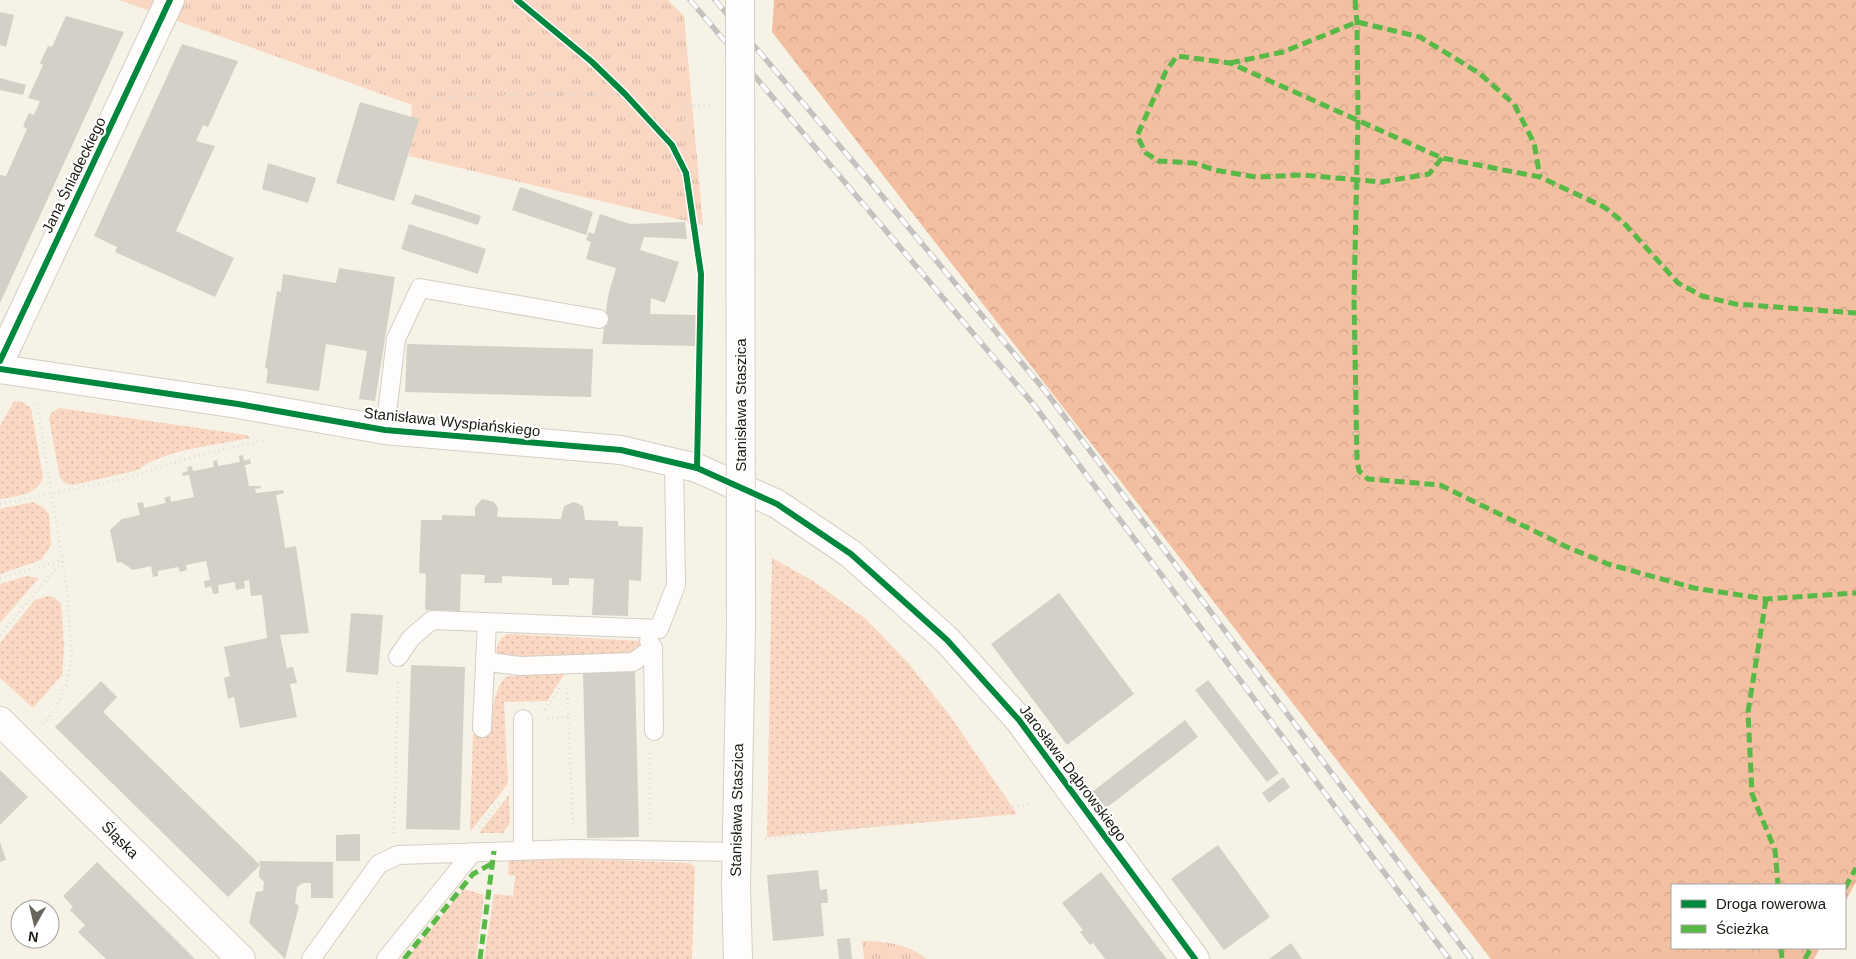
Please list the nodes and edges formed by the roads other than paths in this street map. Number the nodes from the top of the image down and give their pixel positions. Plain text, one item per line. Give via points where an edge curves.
1 (170, 0) edge
2 (740, 0) edge
3 (599, 319) dead end
4 (0, 361) edge
5 (0, 369) edge
6 (386, 430) junction
7 (674, 462) junction
8 (777, 504) joint
9 (487, 622) junction
10 (641, 628) junction
11 (653, 648) junction
12 (398, 657) dead end
13 (486, 658) junction
14 (532, 719) road end
15 (0, 721) edge
16 (482, 728) dead end
17 (654, 731) road end
18 (523, 850) junction
19 (473, 852) junction
20 (737, 852) junction
21 (241, 959) edge
22 (311, 959) edge
23 (386, 959) edge
24 (738, 959) edge
25 (1195, 959) edge

1 - 4 street, Jana Śniadeckiego
2 - 20 street, Stanisława Staszica, bridge via 741,628
3 - 6 lane via 420,288 396,339
5 - 6 street, Stanisława Wyspiańskiego via 238,404
6 - 7 street, Stanisława Wyspiańskiego via 621,450
7 - 8 street, Stanisława Wyspiańskiego via 698,468
7 - 10 lane via 676,585 659,629
8 - 25 street, Jarosława Dąbrowskiego via 851,554 947,640 1019,720
9 - 10 lane
9 - 12 lane via 432,620 411,638
9 - 13 lane
10 - 11 lane
11 - 13 lane via 633,662 567,669 521,666
11 - 17 lane
13 - 16 lane
14 - 18 lane
15 - 21 street, Śląska
18 - 19 lane
18 - 20 lane
19 - 22 lane via 398,855 379,864
19 - 23 lane
20 - 24 street, Stanisława Staszica

